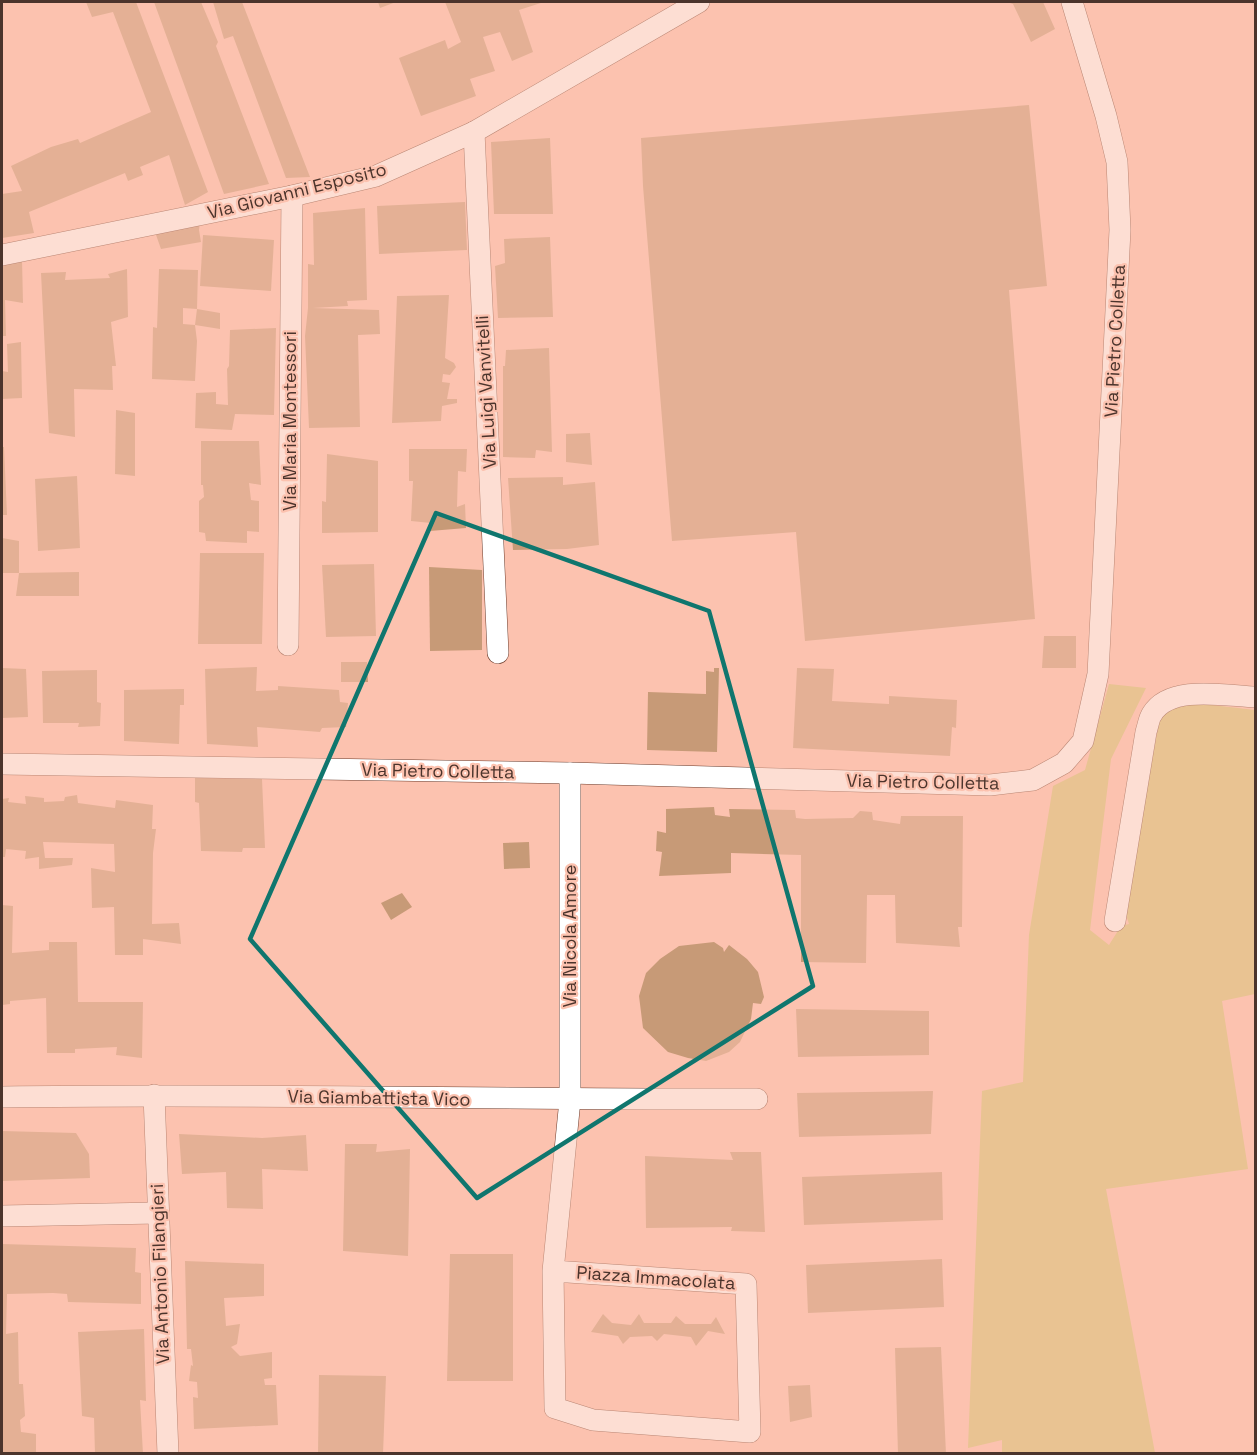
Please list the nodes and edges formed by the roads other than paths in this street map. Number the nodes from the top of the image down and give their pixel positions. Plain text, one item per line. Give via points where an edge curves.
1 (699, 2) edge
2 (1072, 2) edge
3 (474, 132) junction
4 (292, 196) junction
5 (2, 255) edge
6 (288, 645) dead end
7 (498, 653) dead end
8 (1256, 697) edge
9 (2, 764) edge
10 (570, 773) junction
11 (1115, 921) dead end
12 (154, 1095) junction
13 (2, 1097) edge
14 (757, 1099) dead end
15 (570, 1100) junction
16 (157, 1213) junction
17 (2, 1216) edge
18 (554, 1271) junction
19 (168, 1454) edge

1 - 3 street, Via Giovanni Esposito
2 - 10 street, Via Pietro Colletta via 1107,116 1120,230 1098,674 1083,741 1064,763 1033,780 990,785
3 - 4 street, Via Giovanni Esposito via 376,176
3 - 7 street, Via Luigi Vanvitelli
4 - 5 street, Via Giovanni Esposito
4 - 6 street, Via Maria Montessori
8 - 11 street via 1192,694 1168,698 1152,714
9 - 10 street, Via Pietro Colletta
10 - 15 street, Via Nicola Amore
12 - 13 street, Via Giambattista Vico
12 - 15 street, Via Giambattista Vico
12 - 16 street, Via Antonio Filangieri
14 - 15 street, Via Giambattista Vico
15 - 18 street, Piazza Immacolata
16 - 17 street
16 - 19 street, Via Antonio Filangieri
18 - 18 street, Piazza Immacolata via 555,1408 593,1420 750,1431 746,1284

